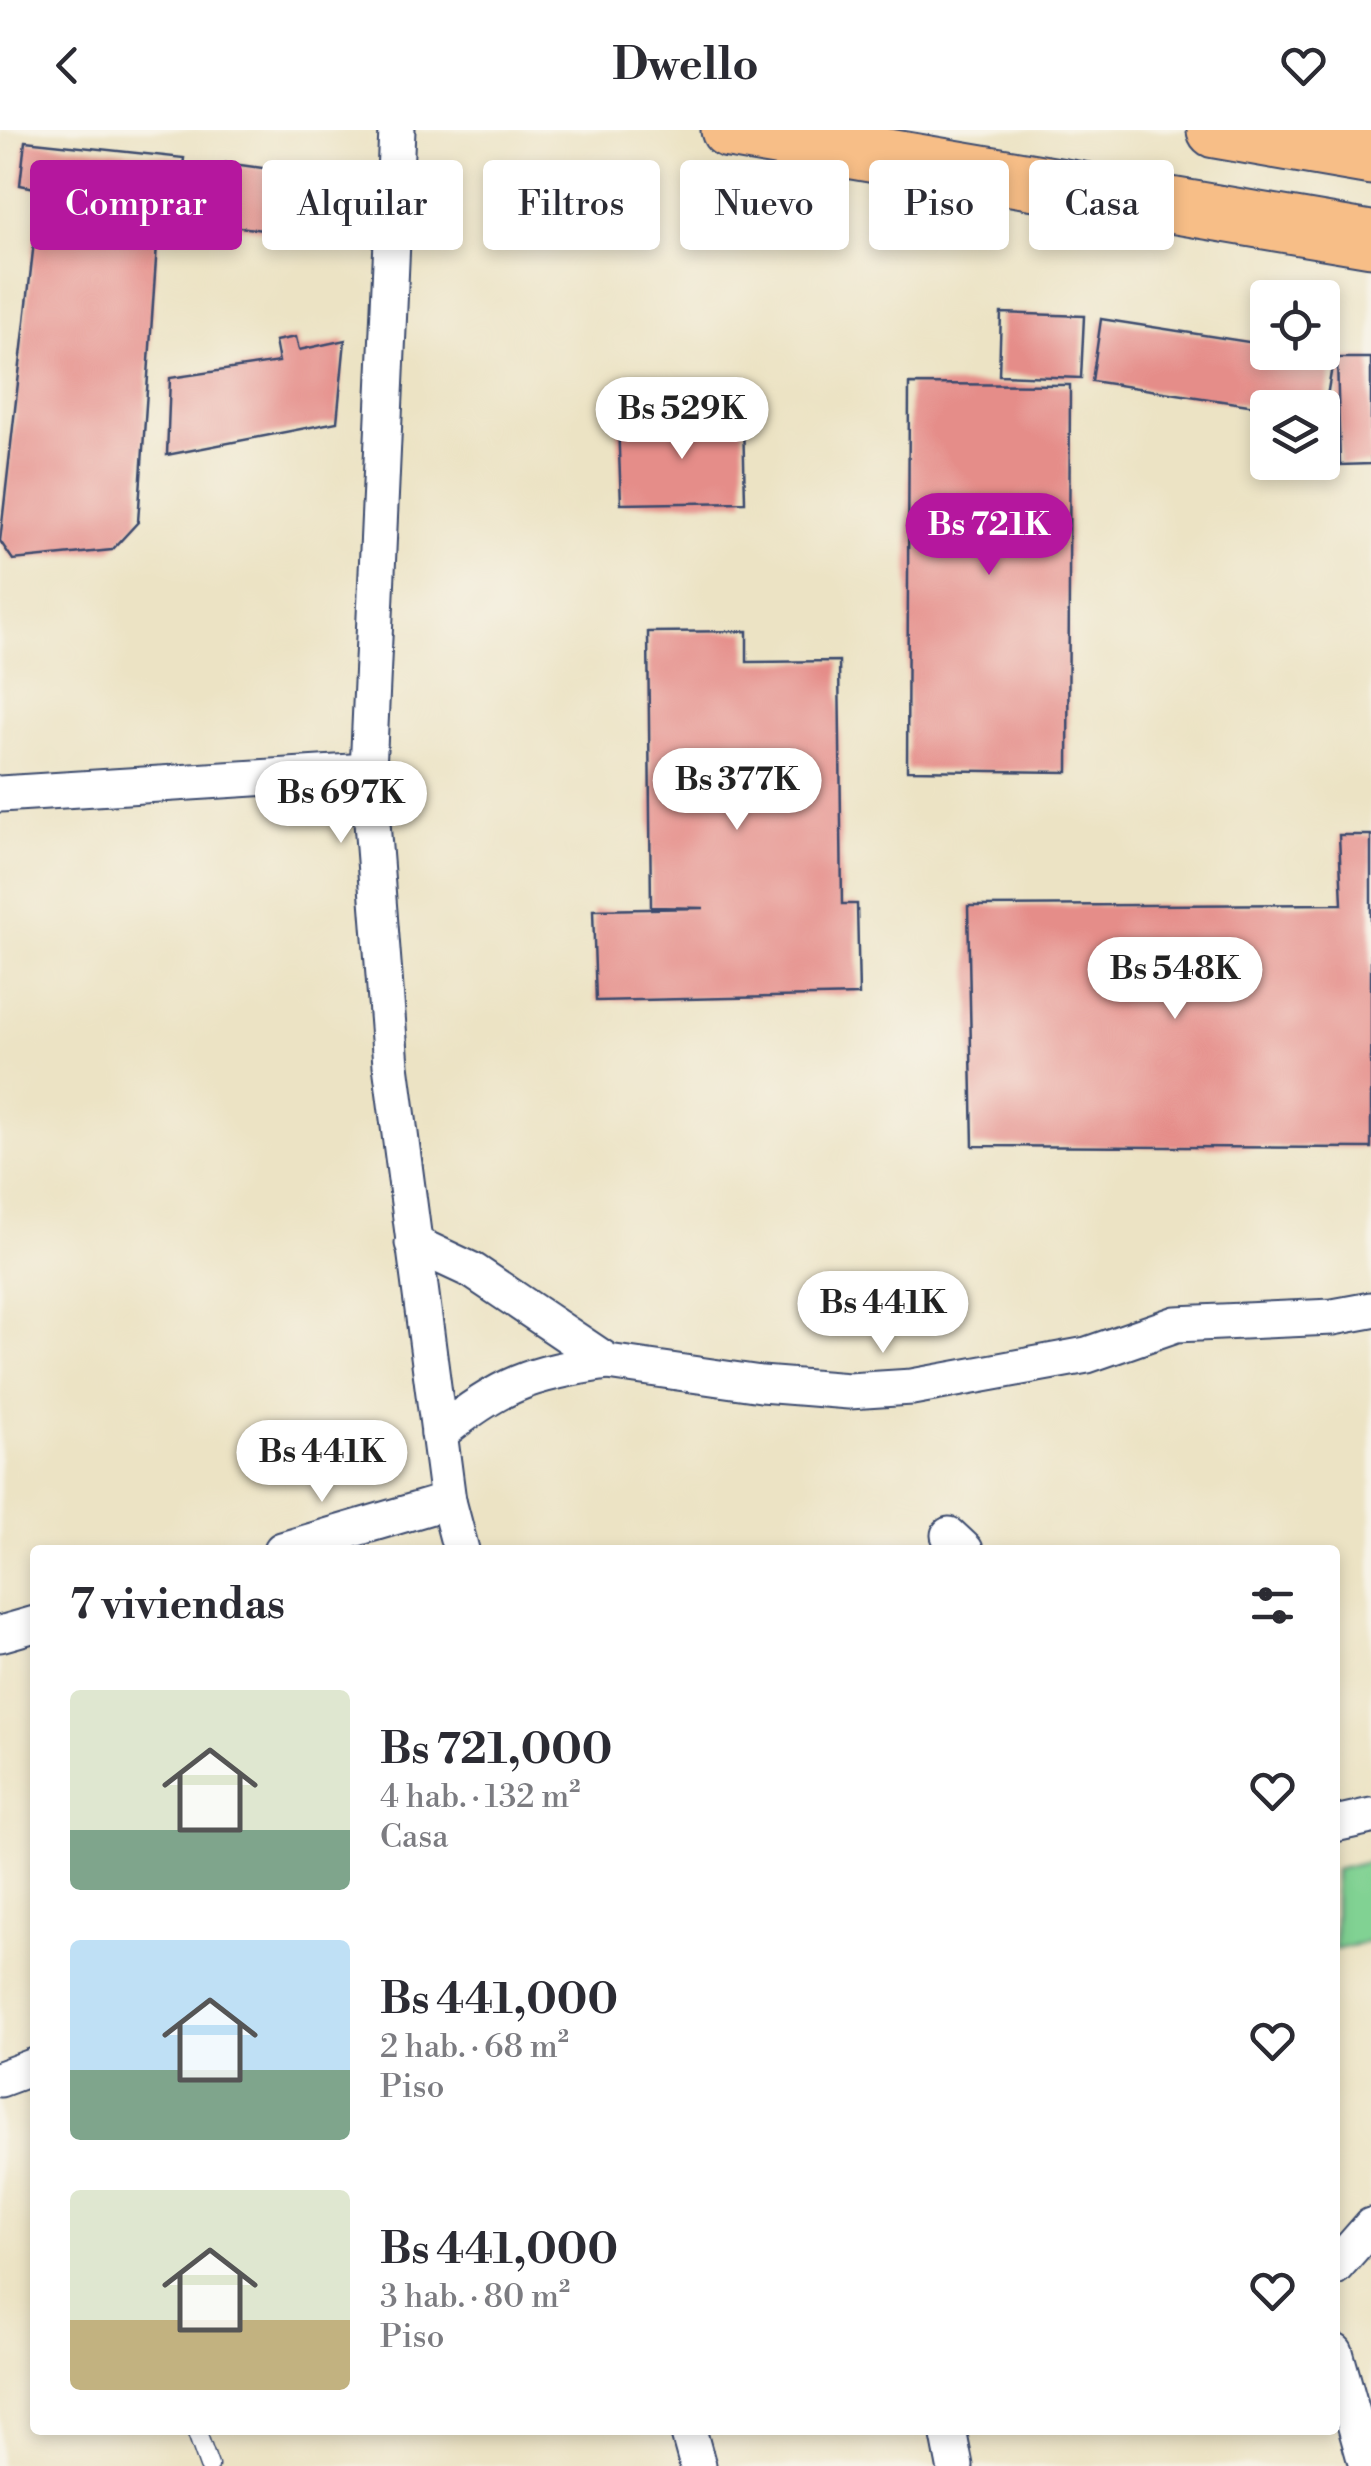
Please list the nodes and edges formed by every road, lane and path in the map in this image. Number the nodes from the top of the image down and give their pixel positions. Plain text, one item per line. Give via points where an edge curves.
1 (397, 130) edge
2 (729, 130) edge
3 (1215, 130) edge
4 (1371, 157) edge
5 (1371, 239) edge
6 (368, 771) junction
7 (0, 794) edge
8 (413, 1243) junction
9 (1371, 1310) edge
10 (608, 1362) junction
11 (439, 1434) junction
12 (448, 1501) junction
13 (299, 1545) edge
14 (460, 1545) edge
15 (30, 1625) edge
16 (0, 1634) edge
17 (1371, 1816) edge
18 (1340, 1823) edge
19 (30, 2068) edge
20 (0, 2078) edge
21 (1371, 2226) edge
22 (1340, 2261) edge
23 (1340, 2370) edge
24 (198, 2435) edge
25 (689, 2435) edge
26 (949, 2435) edge
27 (209, 2466) edge
28 (698, 2466) edge
29 (955, 2466) edge
30 (1367, 2466) edge

1 - 6 street
2 - 5 highway
3 - 4 highway
6 - 7 street
6 - 8 street via 391,1066
8 - 10 street via 473,1271
8 - 11 street
9 - 10 street via 1176,1324 1087,1355 912,1387 849,1391 761,1384
10 - 11 street via 540,1372 483,1398
11 - 12 street
12 - 13 street
12 - 14 street
15 - 16 street
17 - 18 street
19 - 20 street
21 - 22 street
23 - 30 street
24 - 27 lane
25 - 28 street
26 - 29 street

